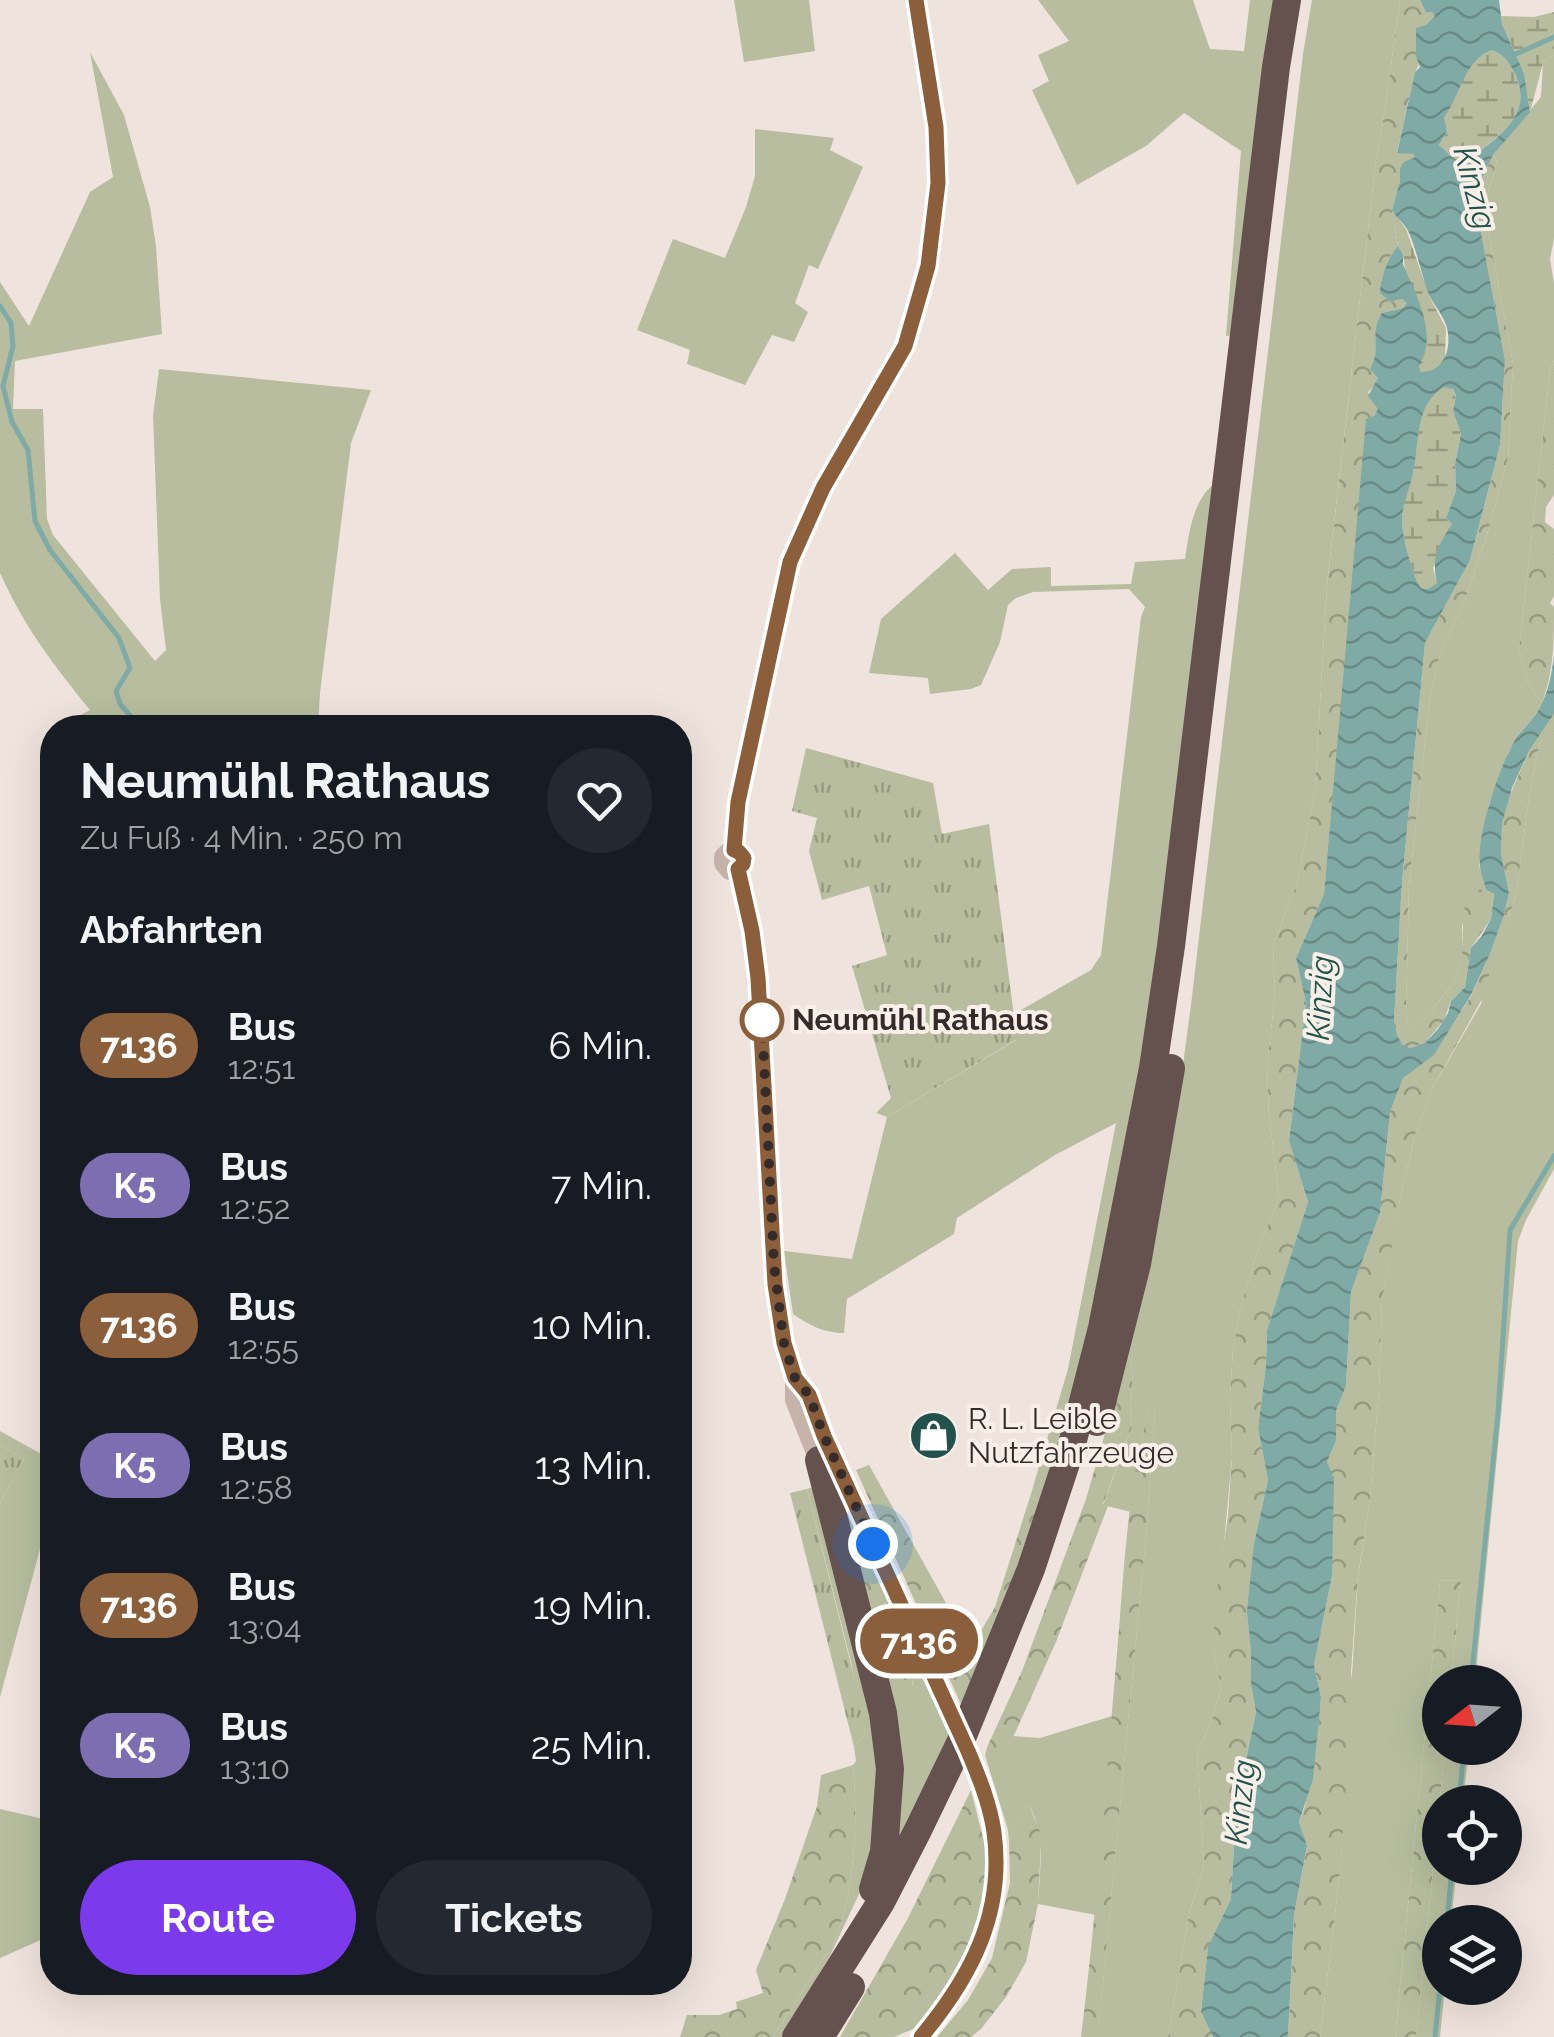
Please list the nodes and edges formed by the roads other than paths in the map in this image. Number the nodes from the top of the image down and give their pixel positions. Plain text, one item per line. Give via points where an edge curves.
1 (916, 0) edge
2 (1286, 0) edge
3 (1303, 0) edge
4 (828, 1462) junction
5 (849, 1956) junction
6 (922, 2035) edge
7 (796, 2037) edge
8 (820, 2037) edge

1 - 4 street via 936,127 938,183 928,266 905,346 823,488 790,562 738,802 736,860 758,978 775,1284 795,1400
2 - 5 highway via 1172,946 1102,1328 1071,1448 997,1656 918,1830
3 - 8 highway via 1181,1005 1154,1176 1108,1386 1051,1567 984,1727 878,1943
4 - 5 highway via 890,1769 884,1852
4 - 6 street via 932,1671 975,1767 994,1832 994,1889 982,1942 961,1985
5 - 7 highway

